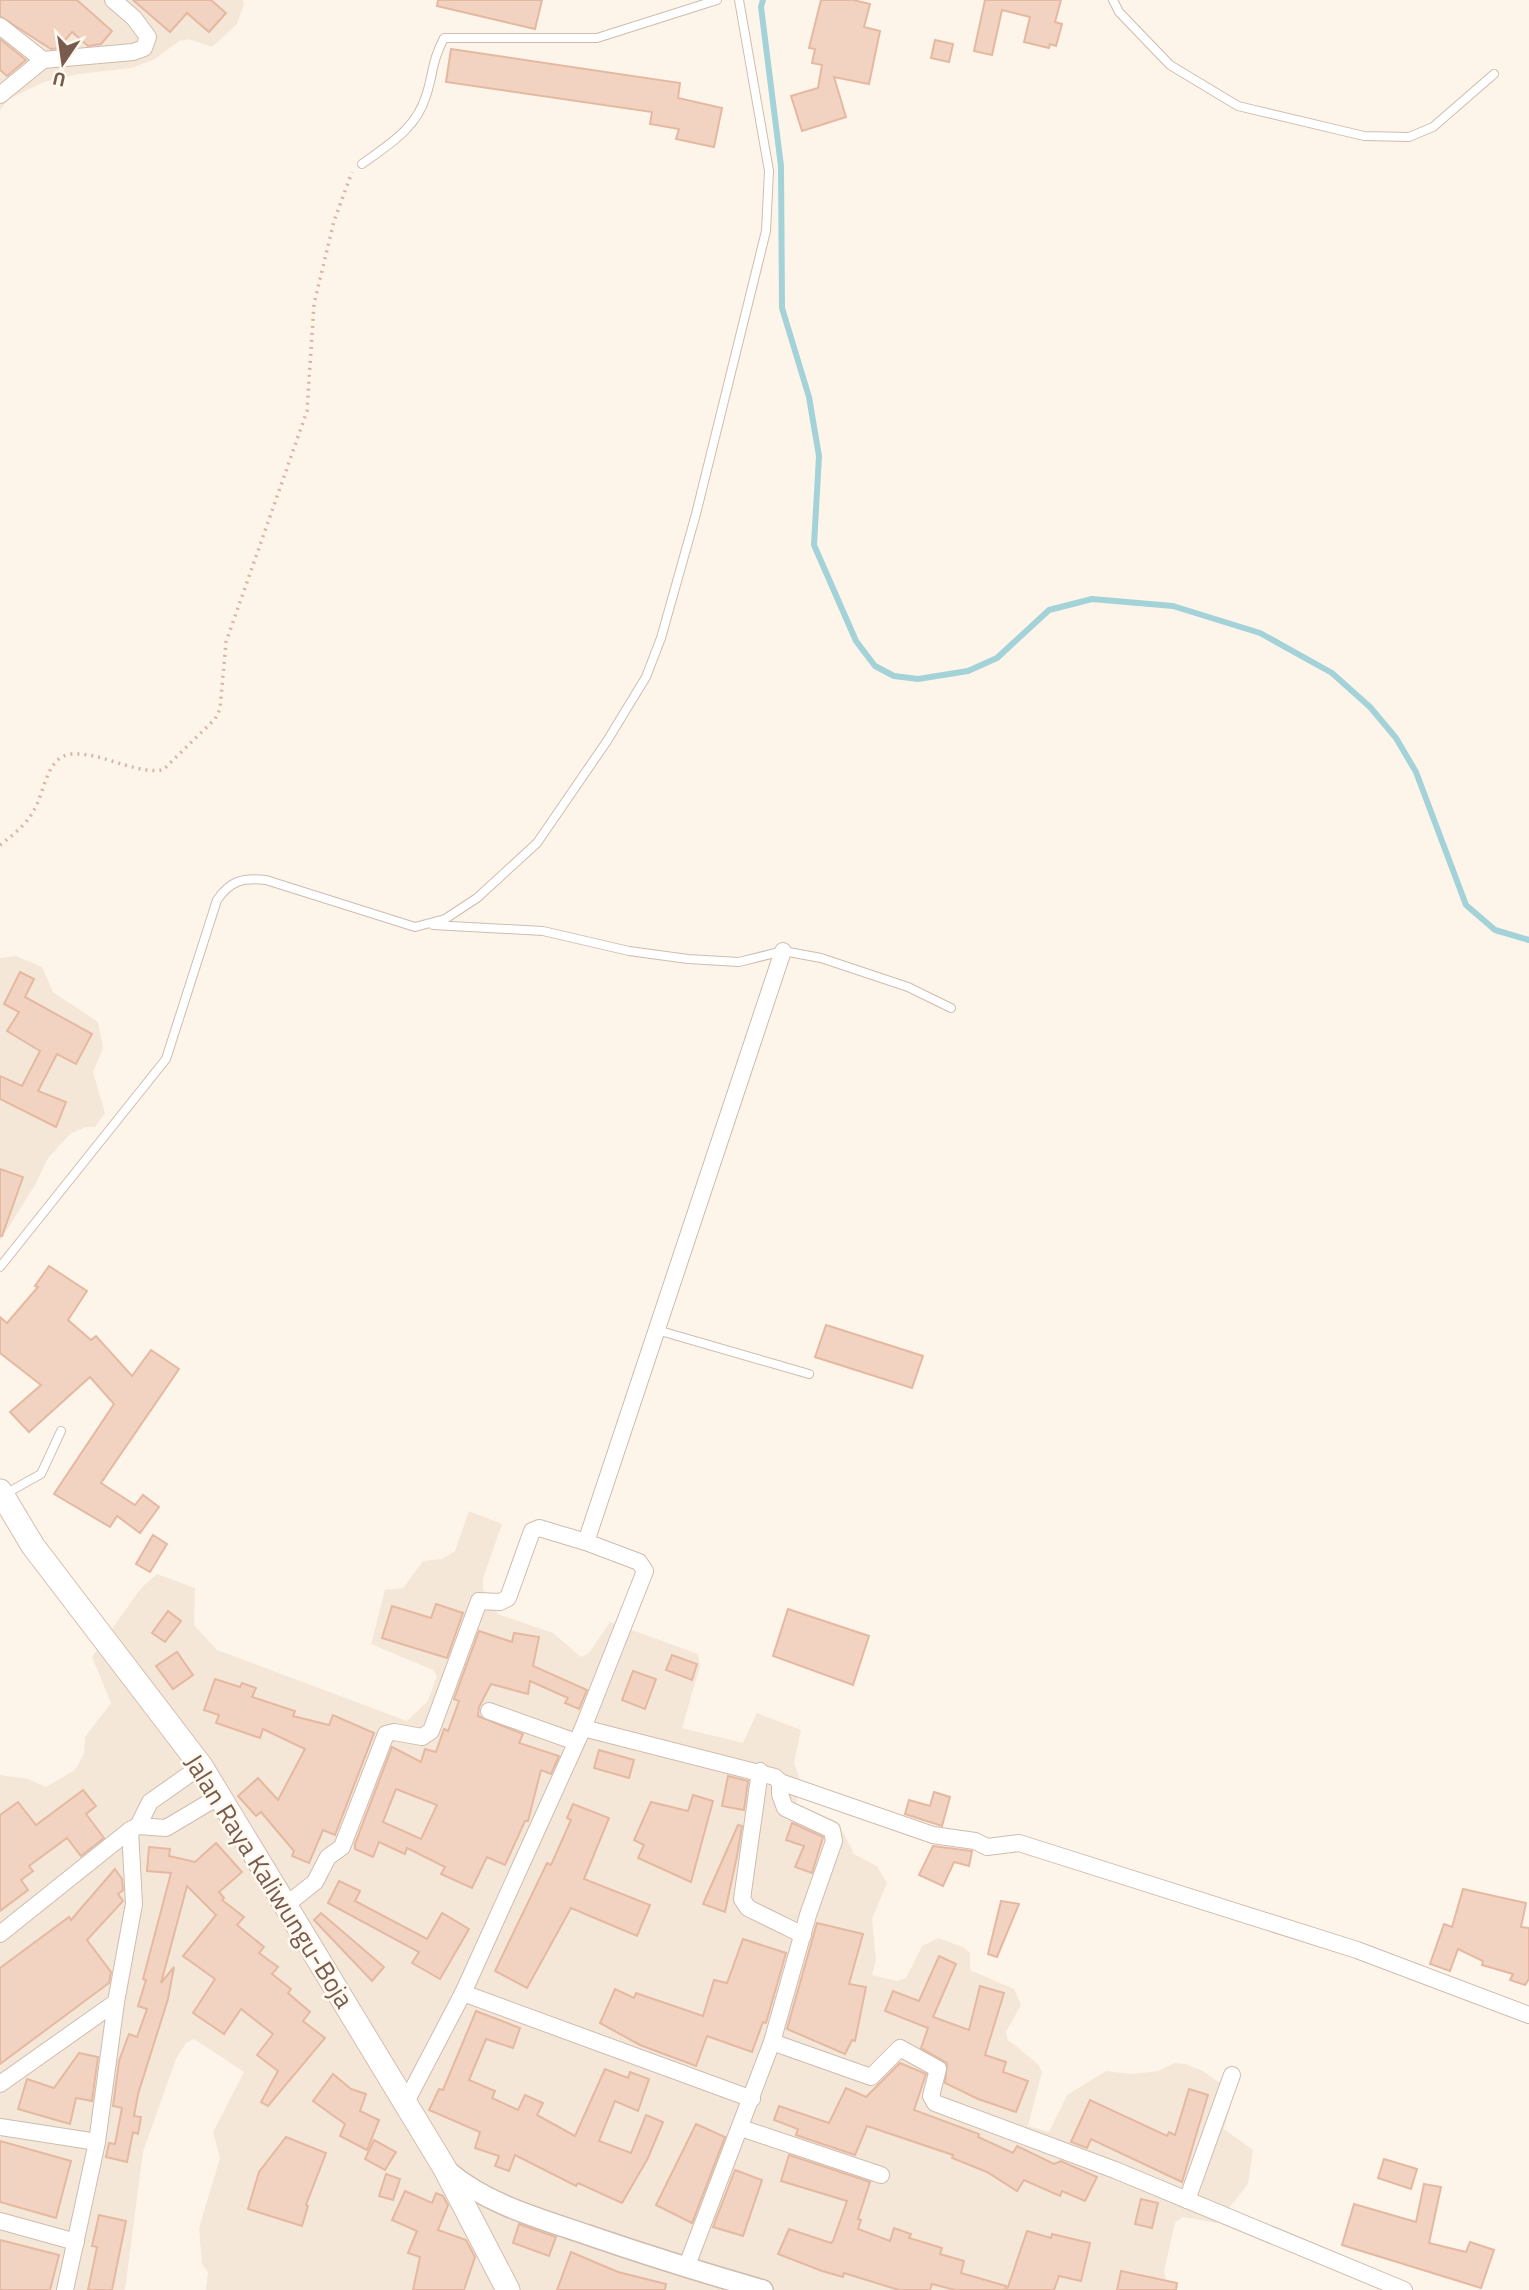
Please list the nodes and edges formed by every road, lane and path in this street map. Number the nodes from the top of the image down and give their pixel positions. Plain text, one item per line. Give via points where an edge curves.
1 (113, 0) edge
2 (717, 0) edge
3 (739, 0) edge
4 (1114, 0) edge
5 (0, 26) edge
6 (43, 60) junction
7 (1494, 74) dead end
8 (0, 95) edge
9 (362, 164) joint
10 (0, 845) edge
11 (430, 925) junction
12 (783, 951) junction
13 (951, 1008) dead end
14 (0, 1266) edge
15 (657, 1329) junction
16 (809, 1374) dead end
17 (61, 1431) dead end
18 (1, 1493) edge
19 (586, 1542) junction
20 (489, 1711) dead end
21 (580, 1735) junction
22 (201, 1766) junction
23 (761, 1771) junction
24 (780, 1782) junction
25 (218, 1797) junction
26 (134, 1828) junction
27 (286, 1905) junction
28 (0, 1934) edge
29 (803, 1935) junction
30 (463, 1993) junction
31 (116, 2002) junction
32 (1529, 2015) edge
33 (772, 2042) junction
34 (1232, 2075) dead end
35 (0, 2084) edge
36 (752, 2099) junction
37 (406, 2102) junction
38 (0, 2127) edge
39 (741, 2128) junction
40 (97, 2142) junction
41 (444, 2167) junction
42 (881, 2175) dead end
43 (1187, 2200) junction
44 (0, 2221) edge
45 (76, 2242) junction
46 (686, 2268) junction
47 (65, 2290) edge
48 (508, 2290) edge
49 (763, 2290) edge
50 (1404, 2290) edge

1 - 6 street via 148,37 144,48
2 - 9 lane via 597,38 444,38 432,61 426,96 414,124
3 - 11 lane via 769,171 766,231 661,638 646,677 537,843 477,898
4 - 7 lane via 1119,12 1170,65 1238,106 1364,136 1409,137 1433,127
5 - 6 street
6 - 8 street
9 - 10 path via 345,185 334,221 314,304 307,411 230,630 223,697 215,719 163,770 82,755 64,756 48,774 34,811
11 - 12 lane via 543,931 688,959 739,962
11 - 14 lane via 397,923 266,880 251,878 226,886 217,900 166,1059
12 - 13 lane via 821,958 908,986
12 - 15 street
15 - 16 lane
15 - 19 street
17 - 18 lane via 41,1474
18 - 22 main road, Jalan Raya Kaliwungu-Boja via 33,1546
19 - 21 street via 639,1562 645,1571
19 - 27 street via 539,1528 532,1531 508,1598 479,1601 431,1731 422,1737 386,1734 342,1847 328,1857 315,1882
20 - 21 street
21 - 23 street
21 - 30 street
22 - 25 main road, Jalan Raya Kaliwungu-Boja
22 - 26 street via 150,1802
23 - 24 street
23 - 29 street via 742,1899 748,1908
24 - 29 street via 785,1808 834,1835
24 - 32 street via 933,1835 987,1847 1019,1843 1357,1950
25 - 26 street via 166,1828
25 - 27 main road, Jalan Raya Kaliwungu-Boja
26 - 28 street
26 - 31 street via 134,1904
27 - 37 main road, Jalan Raya Kaliwungu-Boja
29 - 33 street
30 - 36 street
30 - 37 street
31 - 35 street
31 - 40 street
33 - 36 street
33 - 43 street via 871,2077 900,2048 938,2069 931,2096 935,2103
34 - 43 street
36 - 39 street
37 - 41 main road, Jalan Raya Kaliwungu-Boja
38 - 40 street
39 - 42 street
39 - 46 street
40 - 45 street
41 - 46 street via 474,2190 542,2219
41 - 48 main road, Jalan Raya Kaliwungu-Boja
43 - 50 street
44 - 45 street
45 - 47 street
46 - 49 street

